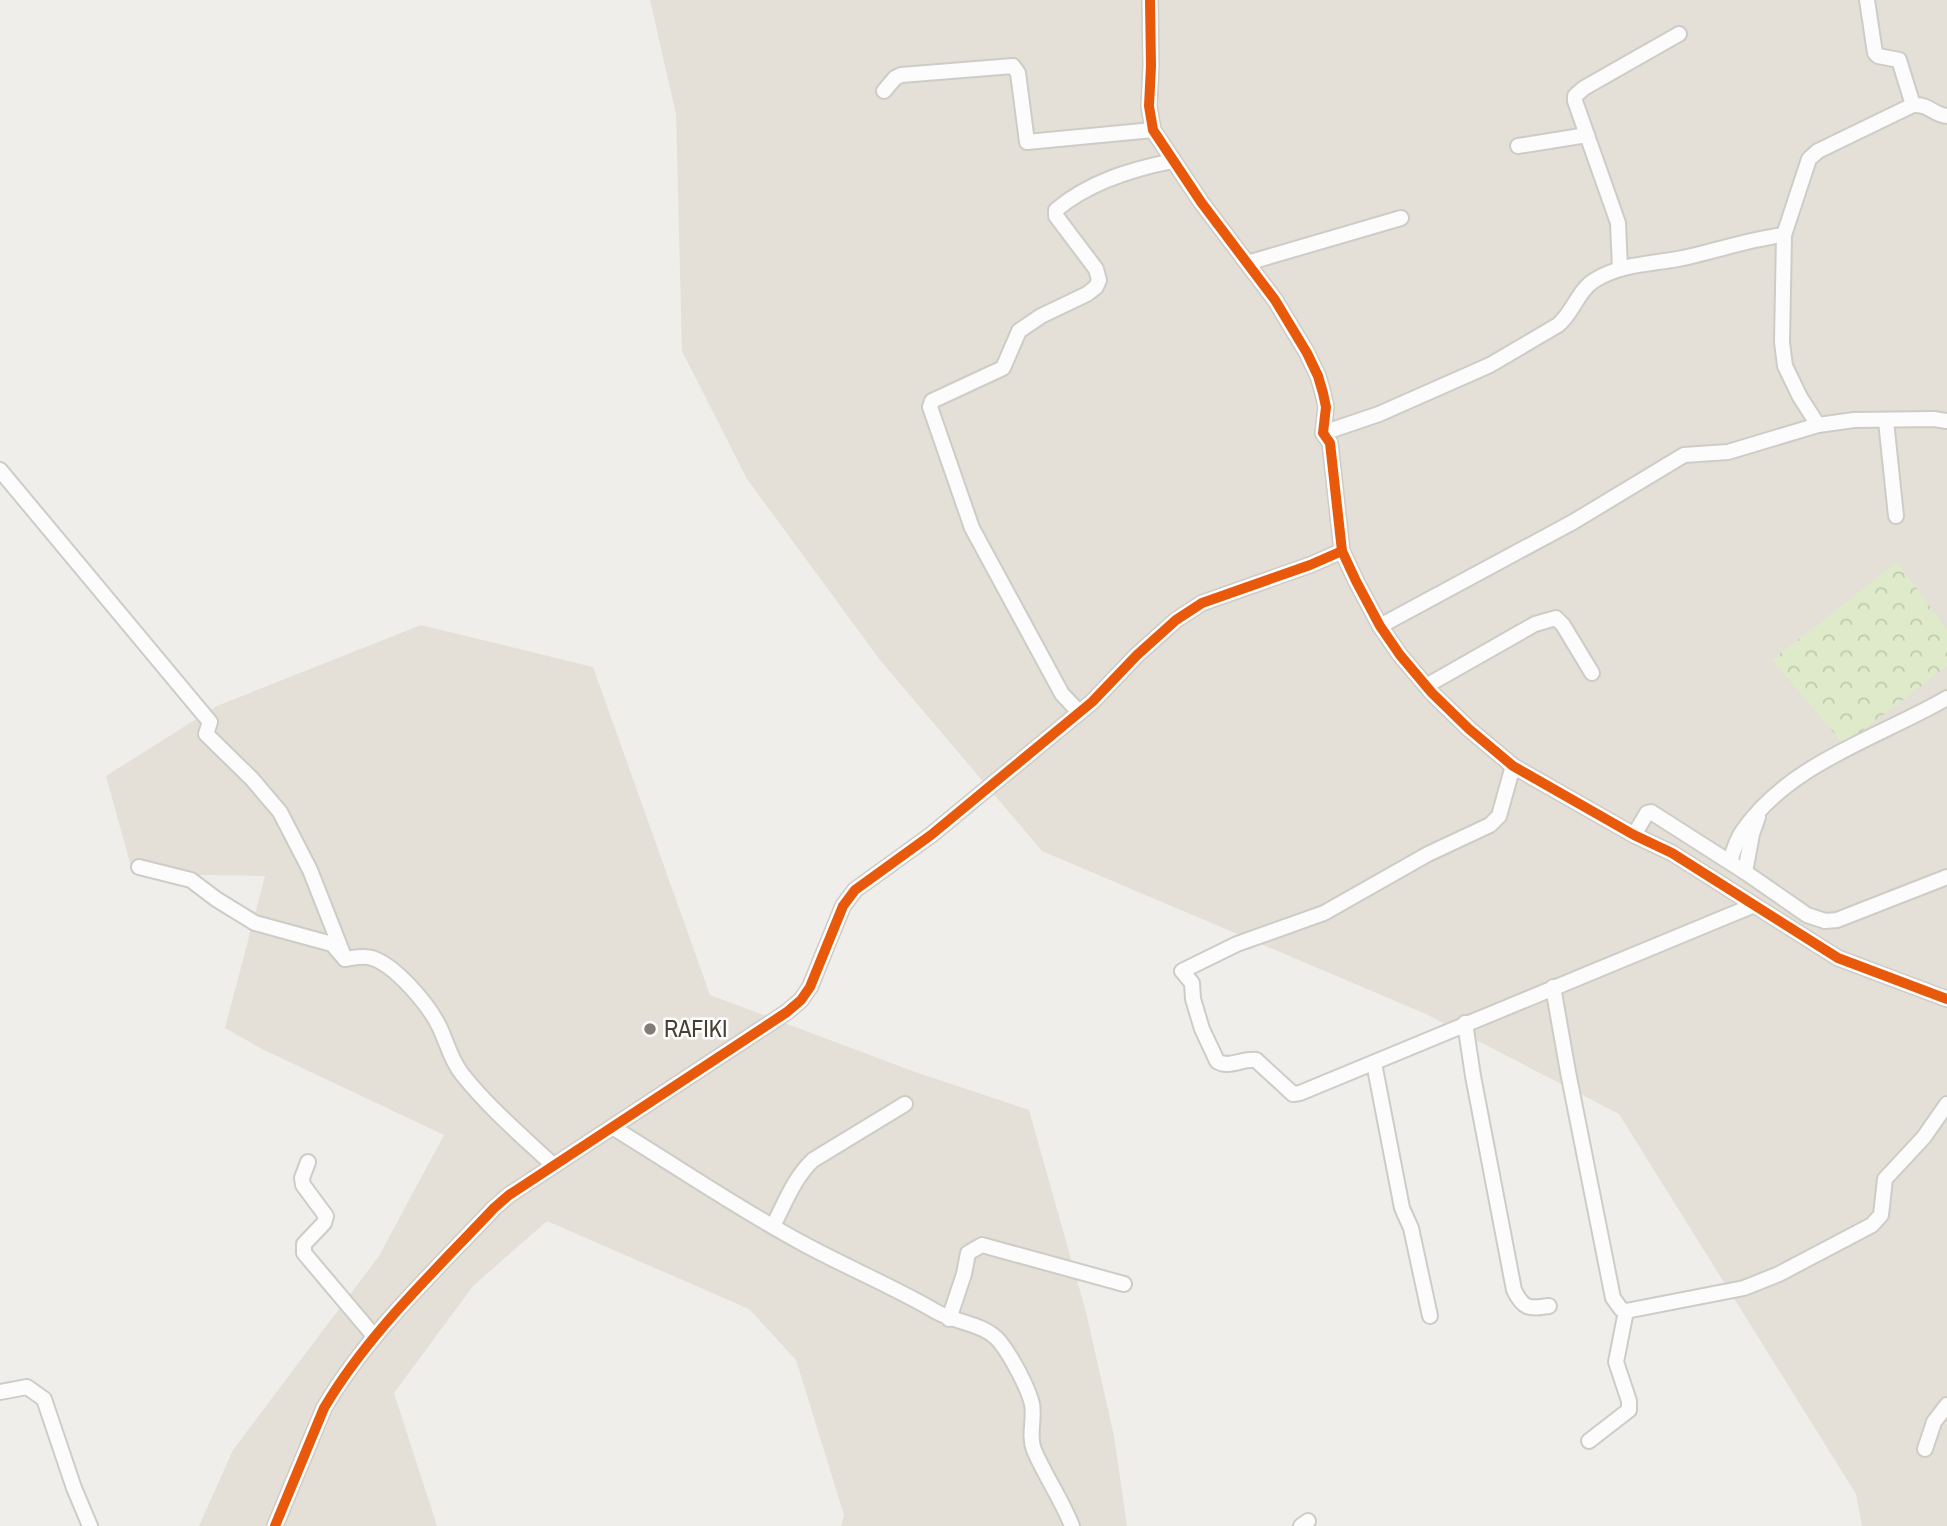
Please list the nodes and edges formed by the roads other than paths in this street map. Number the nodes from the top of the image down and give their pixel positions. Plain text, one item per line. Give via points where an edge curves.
1 (1150, 0) edge
2 (1867, 0) edge
3 (1679, 34) dead end
4 (884, 91) dead end
5 (1913, 105) junction
6 (1947, 116) edge
7 (1153, 130) junction
8 (1587, 135) junction
9 (1518, 146) dead end
10 (1173, 161) junction
11 (1401, 218) dead end
12 (1784, 235) junction
13 (1247, 263) junction
14 (1620, 269) junction
15 (1886, 421) junction
16 (1947, 421) edge
17 (1818, 425) junction
18 (1322, 433) junction
19 (0, 470) edge
20 (1896, 516) dead end
21 (1342, 551) junction
22 (1380, 626) junction
23 (1592, 673) dead end
24 (1426, 686) junction
25 (1947, 698) edge
26 (1079, 712) junction
27 (1513, 766) junction
28 (1763, 806) junction
29 (1634, 835) junction
30 (1730, 862) junction
31 (139, 867) dead end
32 (1745, 872) junction
33 (1947, 877) edge
34 (1752, 905) junction
35 (345, 959) junction
36 (1553, 987) junction
37 (1947, 999) edge
38 (1465, 1023) junction
39 (1374, 1063) junction
40 (905, 1104) dead end
41 (1947, 1104) edge
42 (612, 1127) junction
43 (308, 1162) dead end
44 (554, 1165) junction
45 (773, 1226) junction
46 (1124, 1284) dead end
47 (1549, 1306) dead end
48 (1626, 1311) junction
49 (1430, 1316) dead end
50 (949, 1319) junction
51 (374, 1336) junction
52 (0, 1392) edge
53 (1947, 1405) edge
54 (1589, 1441) dead end
55 (1925, 1449) dead end
56 (90, 1526) edge
57 (275, 1526) edge
58 (1072, 1526) edge

1 - 7 street
2 - 5 street via 1875,53 1899,60
3 - 8 street via 1578,92 1575,101
4 - 7 street via 901,75 1007,65 1018,73 1027,142
5 - 6 street via 1923,104
5 - 12 street via 1810,159
7 - 10 street
8 - 9 street
8 - 14 street via 1618,223
10 - 13 street
10 - 26 street via 1123,173 1056,210 1097,269 1096,287 1019,331 1003,368 932,401 930,407 972,528 1062,694
11 - 13 street
12 - 14 street
12 - 17 street via 1785,366
13 - 18 street via 1275,300 1318,376 1326,407
14 - 18 street via 1593,281 1558,325 1490,365 1379,414
15 - 16 street
15 - 17 street
15 - 20 street
17 - 22 street via 1728,452 1684,455 1573,522
18 - 21 street via 1330,443
19 - 35 street via 210,722 206,734 280,812 316,882
21 - 22 street
21 - 26 street via 1202,603 1176,620
22 - 24 street
23 - 24 street via 1556,618 1535,624
24 - 27 street
25 - 28 street via 1832,757
26 - 42 street via 932,835 855,890 843,906 801,1000
27 - 29 street
27 - 39 street via 1499,816 1490,825 1324,913 1237,944 1182,971 1192,983 1202,1029 1221,1064 1256,1060 1293,1094
28 - 30 street via 1740,834
28 - 32 street
29 - 30 street via 1651,812
29 - 34 street via 1672,853
30 - 32 street
31 - 35 street via 191,880 255,923 331,944
32 - 33 street via 1807,915 1825,921
34 - 36 street
34 - 37 street via 1838,958
35 - 44 street via 369,957 387,965 431,1013 463,1075 506,1123
36 - 38 street
36 - 48 street via 1613,1298
38 - 39 street
38 - 47 street via 1514,1290 1525,1306
39 - 49 street via 1402,1208
40 - 45 street via 803,1169
41 - 48 street via 1885,1179 1881,1215 1872,1225 1744,1288
42 - 44 street
42 - 45 street
43 - 51 street via 303,1185 326,1216 304,1244 304,1253
44 - 51 street via 494,1208
45 - 50 street
46 - 50 street via 982,1245 968,1253
48 - 54 street via 1616,1362 1629,1410
50 - 58 street via 987,1330 1011,1361 1032,1402 1030,1430 1035,1452
51 - 57 street via 324,1408
52 - 56 street via 27,1387 44,1399
53 - 55 street via 1934,1422

